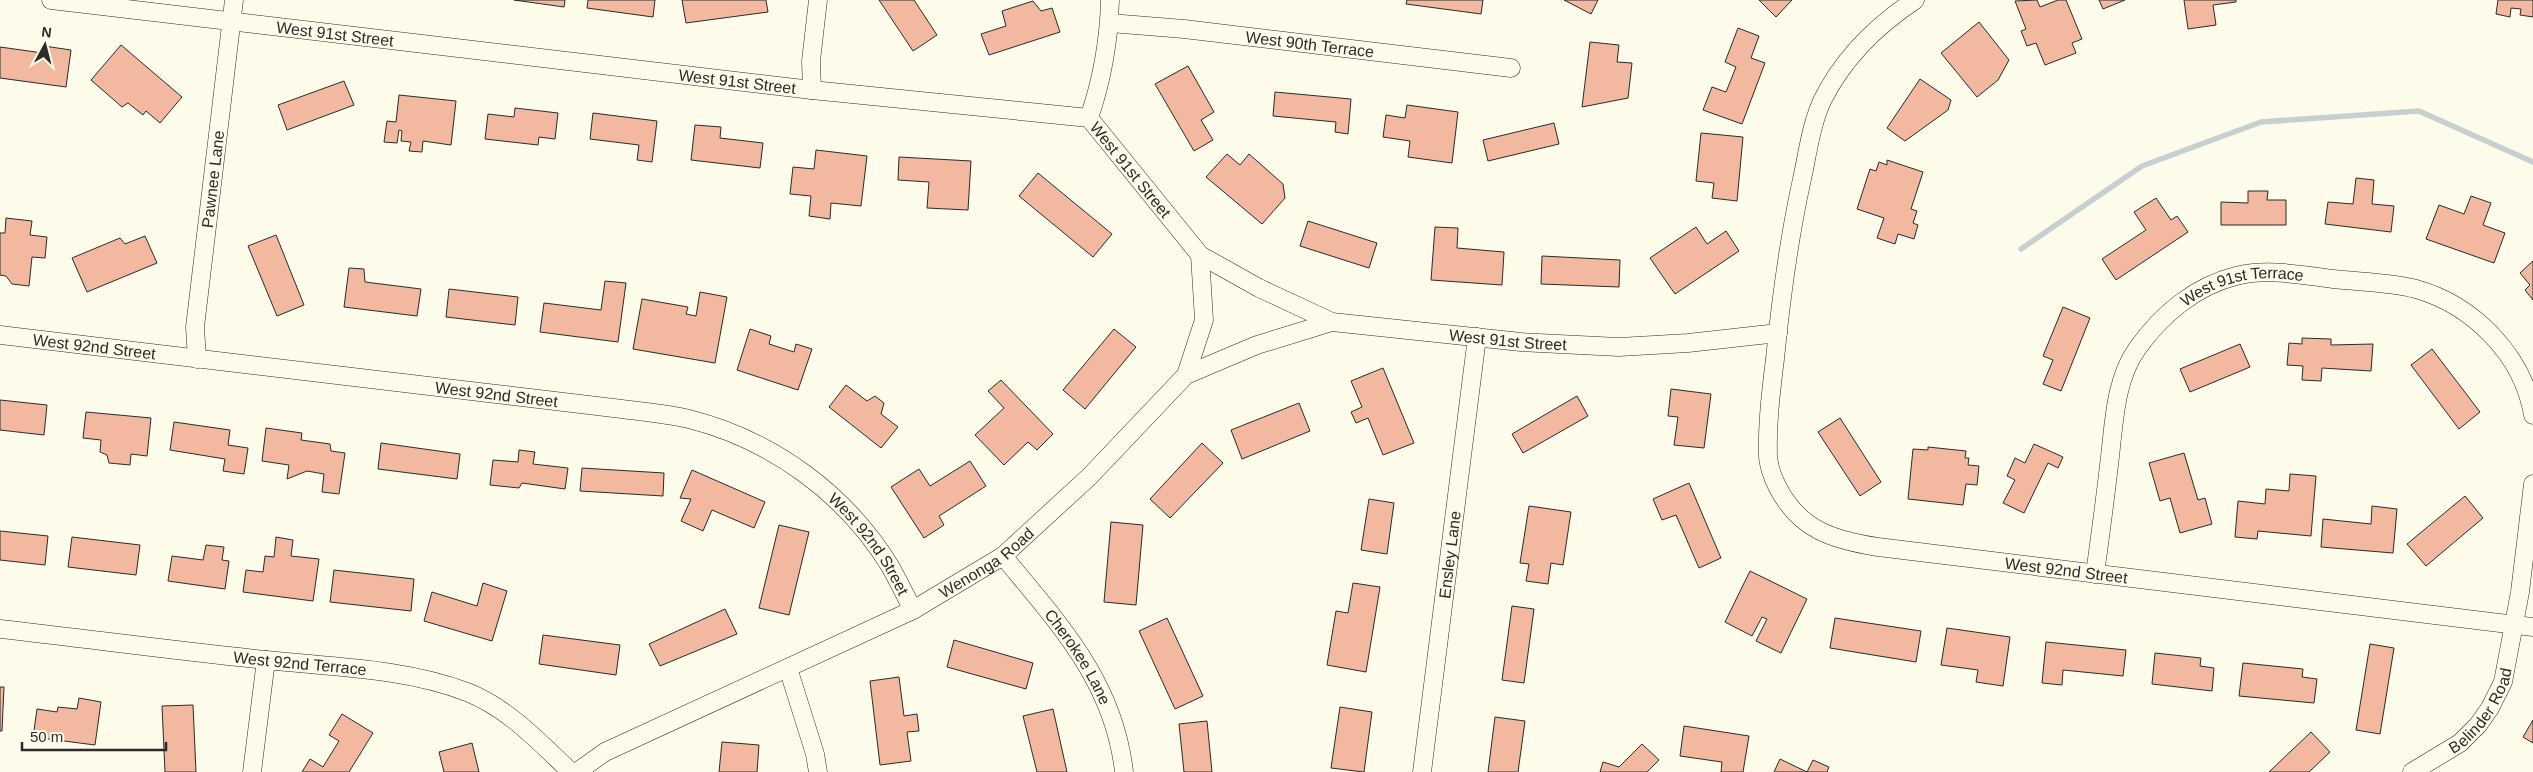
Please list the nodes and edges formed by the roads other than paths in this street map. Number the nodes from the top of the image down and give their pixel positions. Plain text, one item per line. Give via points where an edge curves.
1 (51, 0) edge
2 (234, 0) edge
3 (818, 0) edge
4 (1110, 0) edge
5 (1915, 0) edge
6 (231, 22) junction
7 (1110, 22) junction
8 (1511, 68) dead end
9 (812, 90) junction
10 (1088, 118) junction
11 (1200, 255) junction
12 (1332, 322) junction
13 (1778, 333) junction
14 (0, 335) edge
15 (1477, 337) junction
16 (198, 359) junction
17 (1186, 374) junction
18 (2533, 415) edge
19 (2533, 484) edge
20 (1002, 556) junction
21 (2095, 574) junction
22 (913, 610) junction
23 (2514, 624) junction
24 (2533, 626) edge
25 (0, 629) edge
26 (266, 660) junction
27 (788, 668) junction
28 (252, 772) edge
29 (571, 772) edge
30 (577, 772) edge
31 (818, 772) edge
32 (1124, 772) edge
33 (1422, 772) edge
34 (2412, 772) edge

1 - 6 street, West 91st Street
2 - 6 street, Pawnee Lane
3 - 9 street via 811,61
4 - 7 street
5 - 13 street via 1888,18 1854,52 1838,72 1815,119 1793,219
6 - 9 street, West 91st Street
6 - 16 street, Pawnee Lane via 195,327
7 - 8 street, West 90th Terrace
7 - 10 street via 1100,86
9 - 10 street, West 91st Street
10 - 11 street, West 91st Street
11 - 12 street, West 91st Street via 1259,288
11 - 17 street via 1204,320
12 - 15 street, West 91st Street
12 - 17 street, Wenonga Road via 1258,345
13 - 15 street, West 91st Street via 1619,347
13 - 21 street, West 92nd Street via 1768,424 1768,460 1785,501 1804,522 1823,534 1850,542
14 - 16 street, West 92nd Street
15 - 33 street, Ensley Lane
16 - 22 street, West 92nd Street via 622,409 688,419 728,431 772,451 797,468 851,515 890,567
17 - 20 street, Wenonga Road via 1089,477
18 - 21 street, West 91st Terrace via 2525,385 2503,348 2486,329 2442,299 2415,289 2294,274 2263,272 2235,276 2202,289 2179,304 2153,328 2136,351 2120,385
19 - 23 street
20 - 22 street, Wenonga Road
20 - 32 street, Cherokee Lane via 1060,625 1094,675 1114,720
21 - 23 street, West 92nd Street
22 - 27 street, Wenonga Road
23 - 24 street, West 92nd Street
23 - 34 street, Belinder Road via 2503,682 2490,708 2460,743
25 - 26 street, West 92nd Terrace
26 - 28 street
26 - 29 street, West 92nd Terrace via 407,676 469,693 524,727
27 - 30 street, Wenonga Road via 605,752
27 - 31 street

